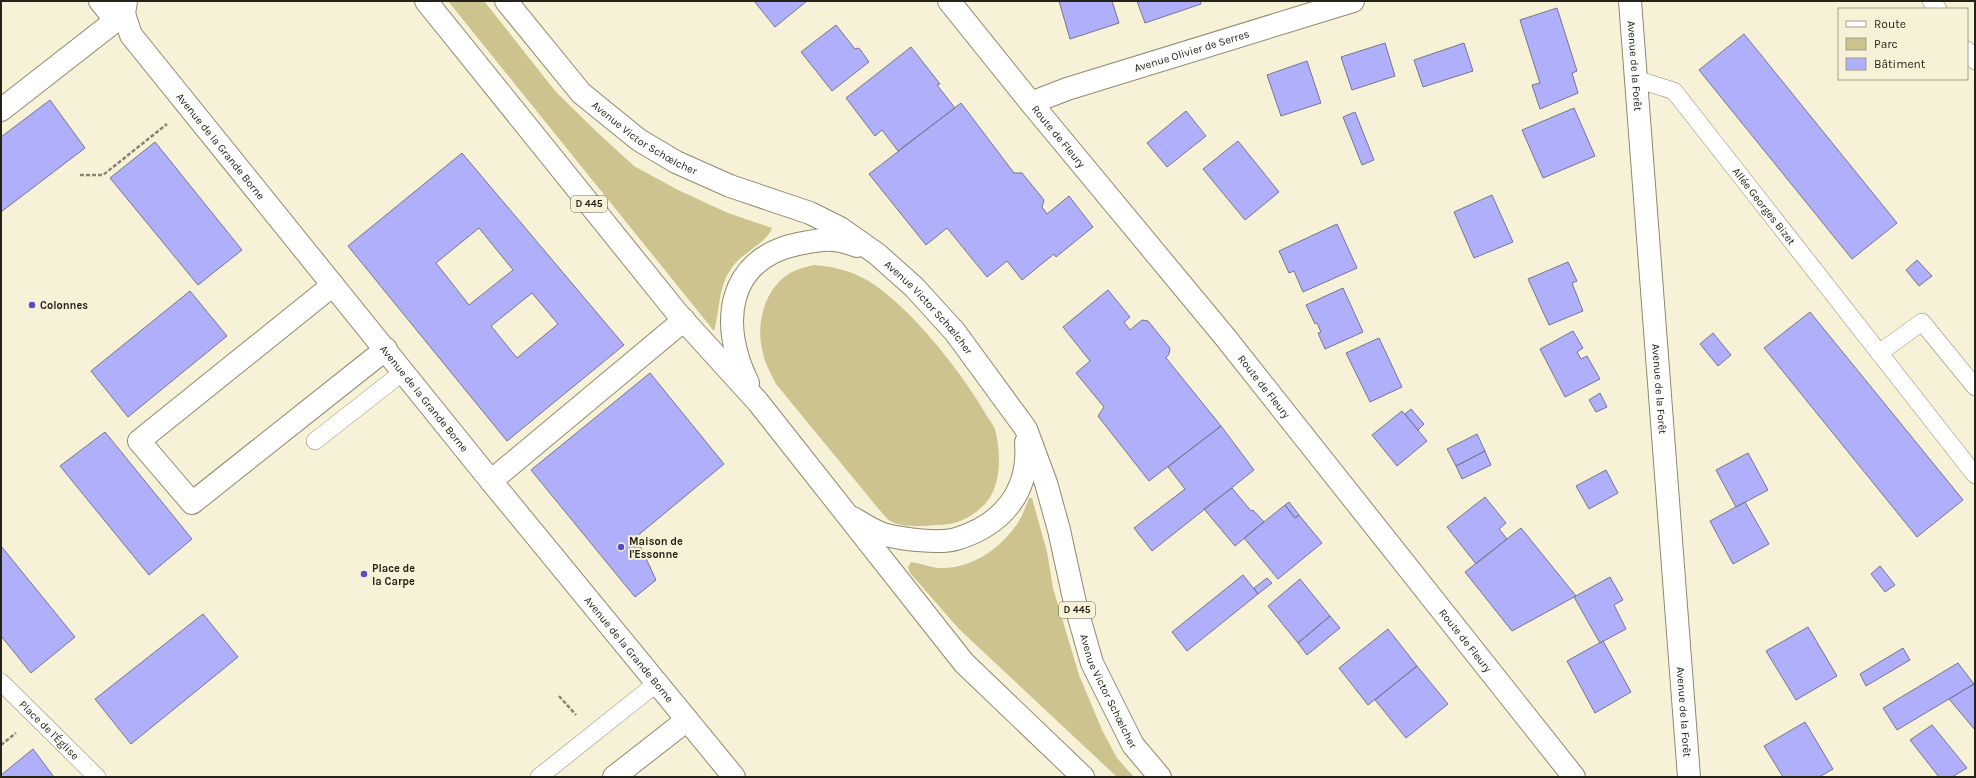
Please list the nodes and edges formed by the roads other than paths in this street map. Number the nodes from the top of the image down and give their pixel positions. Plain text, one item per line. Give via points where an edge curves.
1 (100, 1) edge
2 (426, 1) edge
3 (506, 1) edge
4 (949, 1) edge
5 (1353, 1) edge
6 (1630, 1) edge
7 (122, 12) edge
8 (1968, 51) edge
9 (1975, 61) edge
10 (1636, 79) junction
11 (1031, 103) junction
12 (1, 110) edge
13 (877, 254) junction
14 (333, 286) junction
15 (684, 320) junction
16 (386, 349) junction
17 (1879, 353) junction
18 (403, 372) junction
19 (1975, 387) edge
20 (758, 402) junction
21 (1026, 429) junction
22 (315, 441) dead end
23 (1975, 475) edge
24 (491, 481) junction
25 (847, 515) junction
26 (1, 682) edge
27 (657, 683) junction
28 (687, 720) junction
29 (97, 777) edge
30 (539, 777) edge
31 (614, 777) edge
32 (734, 777) edge
33 (1083, 777) edge
34 (1160, 777) edge
35 (1574, 777) edge
36 (1689, 777) edge

1 - 7 street
2 - 15 street, D 445
3 - 13 street, Avenue Victor Schœlcher / D 445 via 581,93 639,140 676,162 730,186 810,213 840,228
4 - 11 street, Route de Fleury
5 - 11 street, Avenue Olivier de Serres via 1067,89
6 - 10 street, Avenue de la Forêt
7 - 12 street
7 - 14 street, Avenue de la Grande Borne via 131,35
8 - 9 lane
10 - 17 lane, Allée Georges Bizet via 1674,91
10 - 36 street, Avenue de la Forêt
11 - 35 street, Route de Fleury via 1225,337
13 - 20 street via 840,240 817,240 775,250 755,264 739,285 733,308 731,333 739,364
13 - 21 street, Avenue Victor Schœlcher / D 445 via 914,287 955,332
14 - 16 street, Avenue de la Grande Borne
14 - 16 street via 139,441 192,503
15 - 20 street, D 445
15 - 24 street
16 - 18 street, Avenue de la Grande Borne
17 - 19 lane via 1922,322
17 - 23 lane, Allée Georges Bizet
18 - 22 lane
18 - 24 street, Avenue de la Grande Borne
20 - 25 street, D 445
21 - 25 street via 1028,460 1021,486 1008,509 988,526 955,540 923,541 885,535
21 - 34 street, Avenue Victor Schœlcher / D 445 via 1046,483 1092,663 1133,745
24 - 27 street, Avenue de la Grande Borne
25 - 33 street, D 445 via 964,663
26 - 29 lane, Place de l'Église
27 - 28 street, Avenue de la Grande Borne
27 - 30 lane
28 - 31 street
28 - 32 street, Avenue de la Grande Borne

